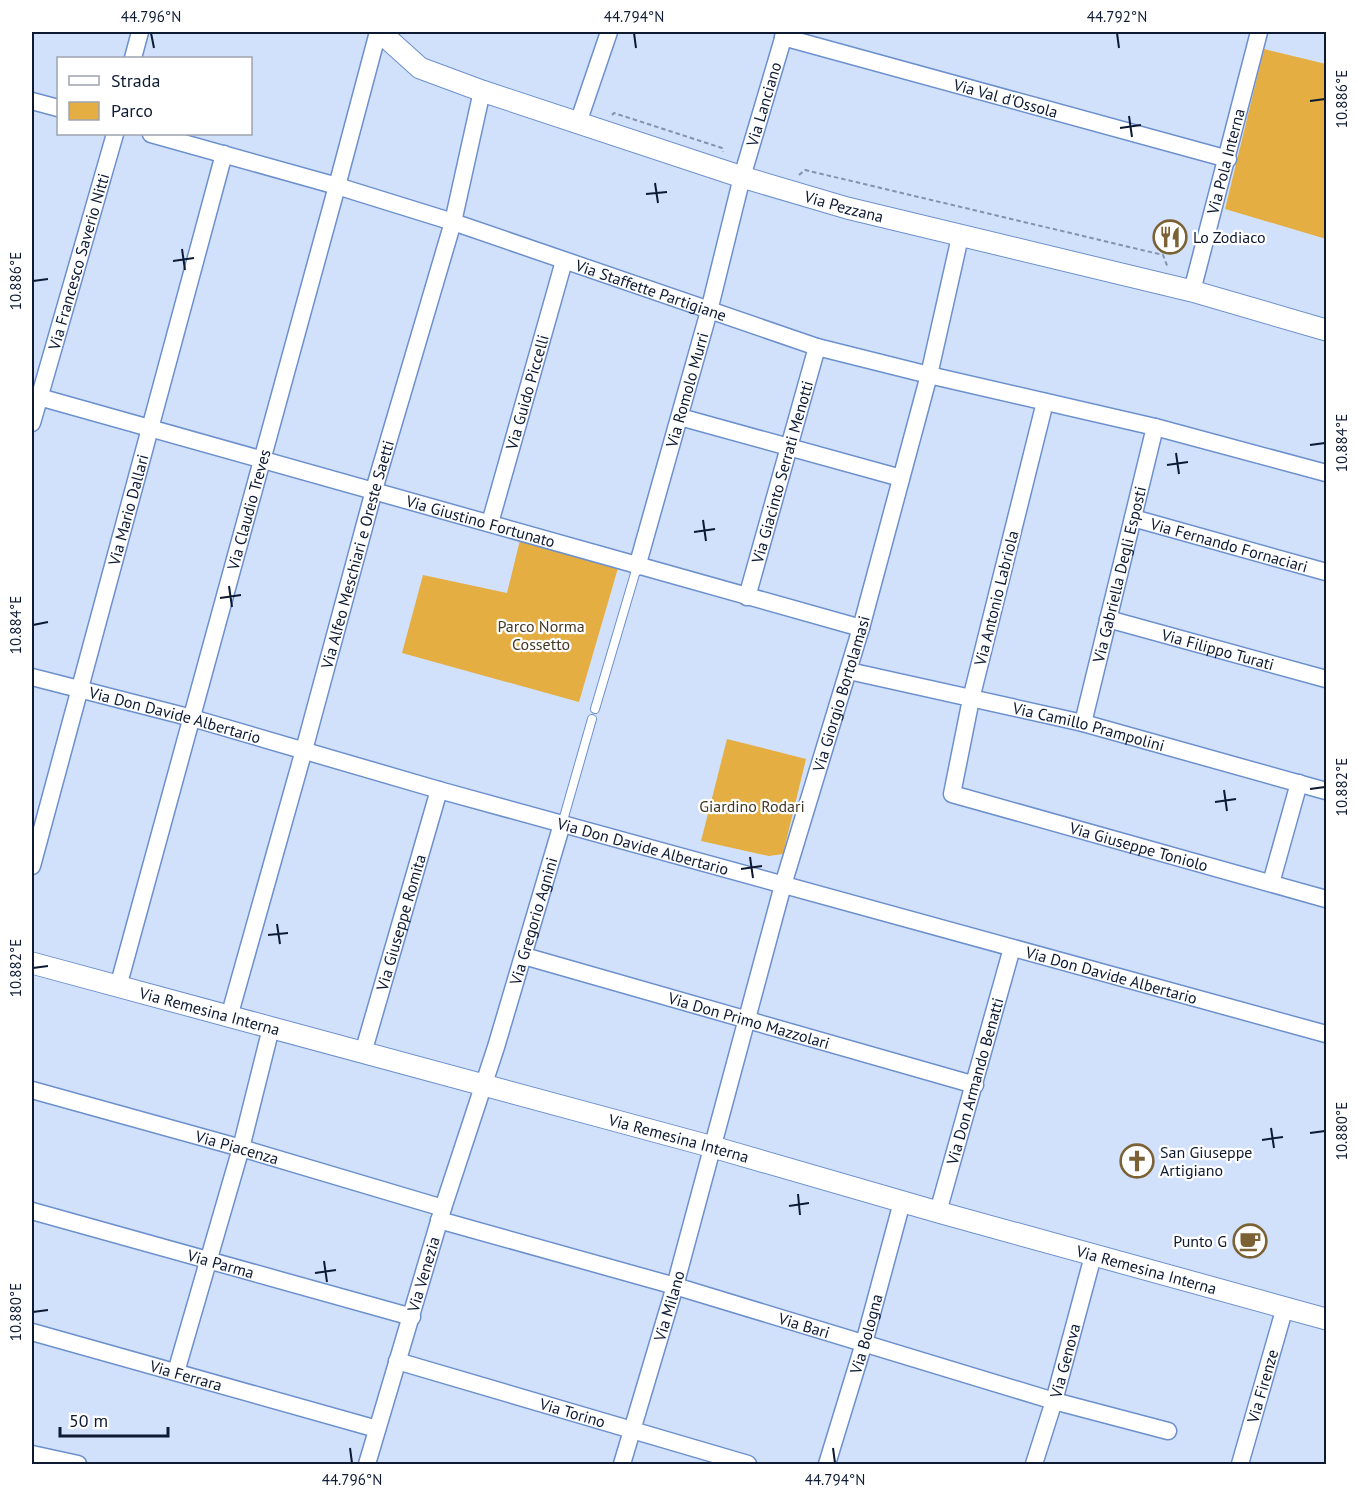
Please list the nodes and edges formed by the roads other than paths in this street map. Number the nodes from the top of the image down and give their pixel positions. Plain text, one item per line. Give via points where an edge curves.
1 (140, 32) edge
2 (379, 32) edge
3 (609, 32) edge
4 (1257, 32) edge
5 (784, 34) edge
6 (133, 57) edge
7 (482, 91) junction
8 (32, 101) edge
9 (57, 108) edge
10 (578, 123) junction
11 (115, 135) edge
12 (155, 135) edge
13 (224, 154) junction
14 (1228, 159) junction
15 (743, 173) junction
16 (337, 186) junction
17 (453, 222) junction
18 (960, 237) junction
19 (564, 261) junction
20 (1192, 291) junction
21 (709, 311) junction
22 (1326, 330) edge
23 (817, 347) junction
24 (929, 375) junction
25 (35, 396) edge
26 (1045, 402) junction
27 (680, 417) junction
28 (32, 423) edge
29 (150, 427) junction
30 (1155, 427) junction
31 (790, 447) junction
32 (262, 460) junction
33 (1326, 473) edge
34 (901, 478) junction
35 (374, 491) junction
36 (1133, 518) junction
37 (490, 523) junction
38 (637, 567) junction
39 (1326, 572) edge
40 (747, 597) junction
41 (1108, 619) junction
42 (861, 628) junction
43 (849, 671) junction
44 (32, 677) edge
45 (1326, 680) edge
46 (80, 691) junction
47 (971, 699) junction
48 (595, 709) dead end
49 (192, 718) junction
50 (592, 719) dead end
51 (1083, 723) junction
52 (304, 750) junction
53 (1299, 783) junction
54 (439, 790) junction
55 (1326, 791) edge
56 (952, 794) joint
57 (562, 824) junction
58 (32, 866) edge
59 (1271, 884) junction
60 (783, 885) junction
61 (1326, 899) edge
62 (1012, 948) junction
63 (524, 956) junction
64 (32, 963) edge
65 (118, 987) junction
66 (229, 1017) junction
67 (746, 1020) junction
68 (271, 1028) junction
69 (1326, 1034) edge
70 (363, 1053) junction
71 (975, 1085) junction
72 (482, 1086) junction
73 (32, 1090) edge
74 (713, 1147) junction
75 (241, 1148) junction
76 (902, 1202) junction
77 (32, 1211) edge
78 (938, 1212) junction
79 (441, 1214) junction
80 (1093, 1256) junction
81 (207, 1260) junction
82 (675, 1286) junction
83 (1286, 1307) junction
84 (412, 1317) junction
85 (1326, 1319) edge
86 (32, 1332) edge
87 (864, 1343) junction
88 (397, 1361) junction
89 (176, 1372) junction
90 (1054, 1401) junction
91 (377, 1429) junction
92 (632, 1431) junction
93 (1168, 1431) dead end
94 (32, 1454) edge
95 (78, 1464) edge
96 (367, 1464) edge
97 (622, 1464) edge
98 (748, 1464) edge
99 (827, 1464) edge
100 (1034, 1464) edge
101 (1240, 1464) edge

1 - 6 street
2 - 7 street, Via Pezzana via 420,68
2 - 16 street, Via Claudio Treves
3 - 10 street
4 - 14 street, Via Pola Interna
5 - 14 street, Via Val d'Ossola
5 - 15 street, Via Lanciano
7 - 10 street, Via Pezzana
7 - 17 street, Via Alfeo Meschiari e Oreste Saetti
8 - 9 street
10 - 15 street, Via Pezzana
11 - 25 street, Via Francesco Saverio Nitti
12 - 13 street, Via Staffette Partigiane
13 - 16 street, Via Staffette Partigiane
13 - 29 street, Via Mario Dallari
14 - 20 street, Via Pola Interna
15 - 18 street, Via Pezzana via 847,208
15 - 21 street, Via Romolo Murri
16 - 17 street, Via Staffette Partigiane
16 - 32 street, Via Claudio Treves
17 - 19 street, Via Staffette Partigiane
17 - 35 street, Via Alfeo Meschiari e Oreste Saetti
18 - 20 street, Via Pezzana
18 - 24 street, Via Giorgio Bortolamasi
19 - 21 street, Via Staffette Partigiane
19 - 37 street, Via Guido Piccelli
20 - 22 street, Via Pezzana
21 - 23 street, Via Staffette Partigiane
21 - 27 street, Via Romolo Murri
23 - 24 street, Via Staffette Partigiane
23 - 31 street, Via Giacinto Serrati Menotti
24 - 26 street, Via Staffette Partigiane
24 - 34 street, Via Giorgio Bortolamasi
25 - 28 street, Via Francesco Saverio Nitti
25 - 29 street, Via Giustino Fortunato
26 - 30 street, Via Staffette Partigiane
26 - 47 street, Via Antonio Labriola
27 - 31 street
27 - 38 street, Via Romolo Murri
29 - 32 street, Via Giustino Fortunato
29 - 46 street, Via Mario Dallari
30 - 33 street, Via Staffette Partigiane
30 - 36 street, Via Gabriella Degli Esposti
31 - 34 street
31 - 40 street, Via Giacinto Serrati Menotti
32 - 35 street, Via Giustino Fortunato
32 - 49 street, Via Claudio Treves
34 - 42 street, Via Giorgio Bortolamasi
35 - 37 street, Via Giustino Fortunato
35 - 52 street, Via Alfeo Meschiari e Oreste Saetti
36 - 39 street, Via Fernando Fornaciari
36 - 41 street, Via Gabriella Degli Esposti
37 - 38 street, Via Giustino Fortunato
38 - 40 street, Via Giustino Fortunato
38 - 48 lane
40 - 42 street, Via Giustino Fortunato
41 - 45 street, Via Filippo Turati
41 - 51 street, Via Gabriella Degli Esposti
42 - 43 street, Via Giorgio Bortolamasi
43 - 47 street, Via Camillo Prampolini
43 - 60 street, Via Giorgio Bortolamasi
44 - 46 street, Via Don Davide Albertario
46 - 49 street, Via Don Davide Albertario
46 - 58 street, Via Mario Dallari
47 - 51 street, Via Camillo Prampolini
47 - 56 street, Via Antonio Labriola
49 - 52 street, Via Don Davide Albertario
49 - 65 street, Via Claudio Treves
50 - 57 lane, Via Gregorio Agnini
51 - 53 street, Via Camillo Prampolini
52 - 54 street, Via Don Davide Albertario
52 - 66 street, Via Alfeo Meschiari e Oreste Saetti
53 - 55 street, Via Camillo Prampolini
53 - 59 street
54 - 57 street, Via Don Davide Albertario
54 - 70 street, Via Giuseppe Romita
56 - 59 street, Via Giuseppe Toniolo
57 - 60 street, Via Don Davide Albertario
57 - 63 street, Via Gregorio Agnini
59 - 61 street, Via Giuseppe Toniolo
60 - 62 street, Via Don Davide Albertario
60 - 67 street, Via Giorgio Bortolamasi
62 - 69 street, Via Don Davide Albertario
62 - 71 street, Via Don Armando Benatti
63 - 67 street, Via Don Primo Mazzolari
63 - 72 street, Via Gregorio Agnini
64 - 65 street, Via Remesina Interna
65 - 66 street, Via Remesina Interna
66 - 68 street, Via Remesina Interna
67 - 71 street, Via Don Primo Mazzolari
67 - 74 street, Via Giorgio Bortolamasi
68 - 70 street, Via Remesina Interna
68 - 75 street
70 - 72 street, Via Remesina Interna
71 - 78 street, Via Don Armando Benatti
72 - 74 street, Via Remesina Interna
72 - 79 street, Via Venezia
73 - 75 street, Via Piacenza
74 - 76 street, Via Remesina Interna
74 - 82 street, Via Milano
75 - 79 street, Via Piacenza
75 - 81 street
76 - 78 street, Via Remesina Interna
76 - 87 street, Via Bologna
77 - 81 street, Via Parma
78 - 80 street, Via Remesina Interna
79 - 82 street, Via Bari
79 - 84 street, Via Venezia
80 - 83 street, Via Remesina Interna
80 - 90 street, Via Genova
81 - 84 street, Via Parma
81 - 89 street
82 - 87 street, Via Bari
82 - 92 street, Via Milano
83 - 85 street, Via Remesina Interna
83 - 101 street, Via Firenze
84 - 88 street, Via Venezia
86 - 89 street, Via Ferrara
87 - 90 street, Via Bari
87 - 99 street, Via Bologna
88 - 91 street, Via Venezia
88 - 92 street, Via Torino
89 - 91 street, Via Ferrara
90 - 93 street, Via Bari
90 - 100 street, Via Genova
91 - 96 street, Via Venezia
92 - 97 street, Via Milano
92 - 98 street, Via Torino
94 - 95 street

